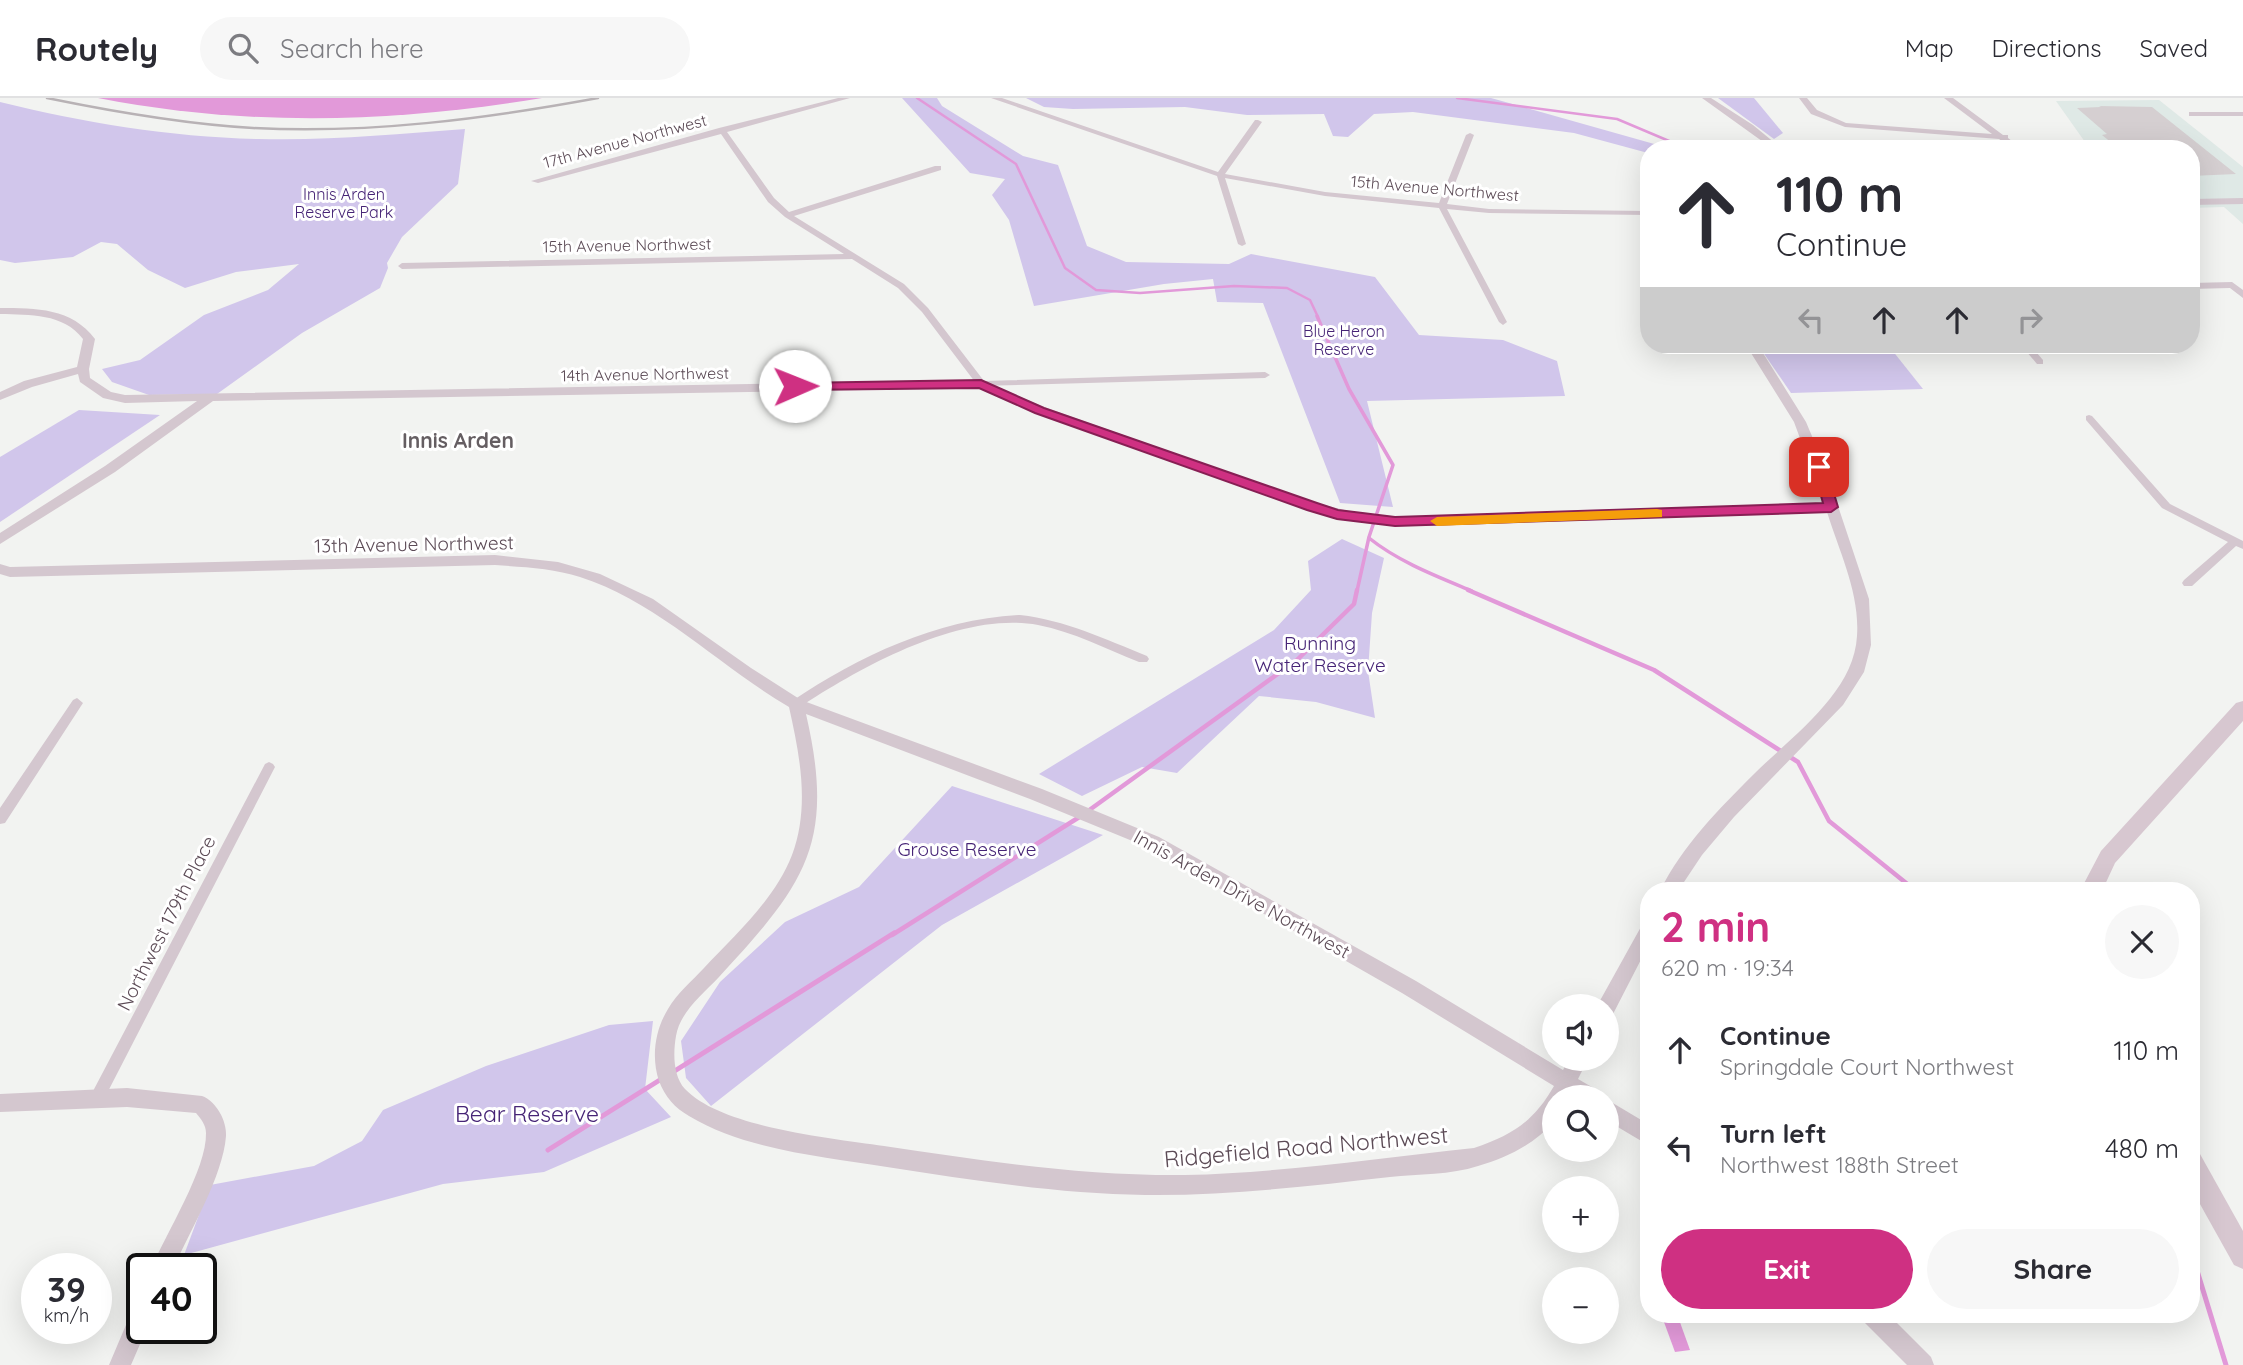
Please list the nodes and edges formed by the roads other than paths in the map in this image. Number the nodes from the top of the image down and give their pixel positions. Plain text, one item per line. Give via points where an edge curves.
1 (846, 98) edge
2 (995, 98) edge
3 (1706, 98) edge
4 (1803, 98) edge
5 (1948, 98) edge
6 (2192, 114) dead end
7 (2243, 114) edge
8 (1258, 122) dead end
9 (722, 130) junction
10 (1470, 135) dead end
11 (2005, 137) junction
12 (1765, 140) edge
13 (2008, 140) edge
14 (938, 168) dead end
15 (1220, 175) junction
16 (535, 181) dead end
17 (2243, 201) edge
18 (2200, 202) edge
19 (1442, 207) junction
20 (1640, 213) edge
21 (788, 215) junction
22 (1242, 244) dead end
23 (853, 256) junction
24 (402, 266) dead end
25 (2200, 286) edge
26 (2243, 295) edge
27 (0, 311) edge
28 (1503, 322) dead end
29 (1758, 354) edge
30 (2033, 354) edge
31 (2040, 362) dead end
32 (83, 369) junction
33 (1265, 375) dead end
34 (981, 384) junction
35 (0, 396) edge
36 (208, 399) junction
37 (2089, 418) dead end
38 (1831, 507) junction
39 (0, 539) edge
40 (2239, 543) edge
41 (0, 569) edge
42 (2188, 583) dead end
43 (1143, 659) dead end
44 (77, 704) dead end
45 (796, 704) junction
46 (2242, 711) edge
47 (270, 767) dead end
48 (0, 819) edge
49 (1675, 882) edge
50 (2096, 882) edge
51 (1640, 944) edge
52 (1613, 994) edge
53 (1555, 1085) edge
54 (97, 1098) junction
55 (0, 1103) edge
56 (1619, 1116) edge
57 (1542, 1121) edge
58 (1640, 1130) edge
59 (2200, 1179) edge
60 (169, 1253) edge
61 (2243, 1256) edge
62 (1881, 1323) edge
63 (129, 1344) edge
64 (120, 1365) edge
65 (1923, 1365) edge

1 - 9 street, 17th Avenue Northwest
2 - 15 street, 15th Avenue Northwest
3 - 12 street
4 - 11 street via 1814,112 1845,125
5 - 11 street
6 - 7 street
8 - 15 street
9 - 16 street, 17th Avenue Northwest
9 - 21 street via 771,200
10 - 19 street
11 - 13 street
14 - 21 street
15 - 19 street, 15th Avenue Northwest via 1325,194
15 - 22 street
17 - 18 street
19 - 20 street, 15th Avenue Northwest
19 - 28 street
21 - 23 street
23 - 24 street, 15th Avenue Northwest
23 - 34 street via 901,286
25 - 26 street via 2232,285
27 - 32 street via 34,312 77,324 89,339
29 - 38 street via 1800,422
30 - 31 street
32 - 35 street
32 - 36 street, 14th Avenue Northwest via 84,379 107,395
33 - 34 street, 14th Avenue Northwest
34 - 36 street, 14th Avenue Northwest
34 - 38 street via 1040,410 1312,506 1365,519 1426,522
36 - 39 street
37 - 40 street via 2166,506
38 - 49 street via 1852,564 1865,622 1864,649 1856,673 1839,698 1725,814
40 - 42 street
41 - 45 street, 13th Avenue Northwest via 534,562 569,568 622,590 765,688
43 - 45 street via 1059,627 1021,619 988,621 947,630 899,649 829,681
44 - 48 street
45 - 53 street, Innis Arden Drive Northwest via 1153,842 1409,987
45 - 57 street, Ridgefield Road Northwest via 811,786 806,842 792,876 765,916 673,1013 665,1044 666,1075 678,1096 704,1115 794,1142 1027,1178 1142,1184 1228,1183 1474,1158 1503,1148
46 - 50 main road via 2108,857
47 - 54 street, Northwest 179th Place
51 - 52 street
54 - 55 street
54 - 60 street via 169,1098 202,1105 213,1119 216,1133 211,1158
56 - 58 street
59 - 61 main road
62 - 65 street
63 - 64 street

